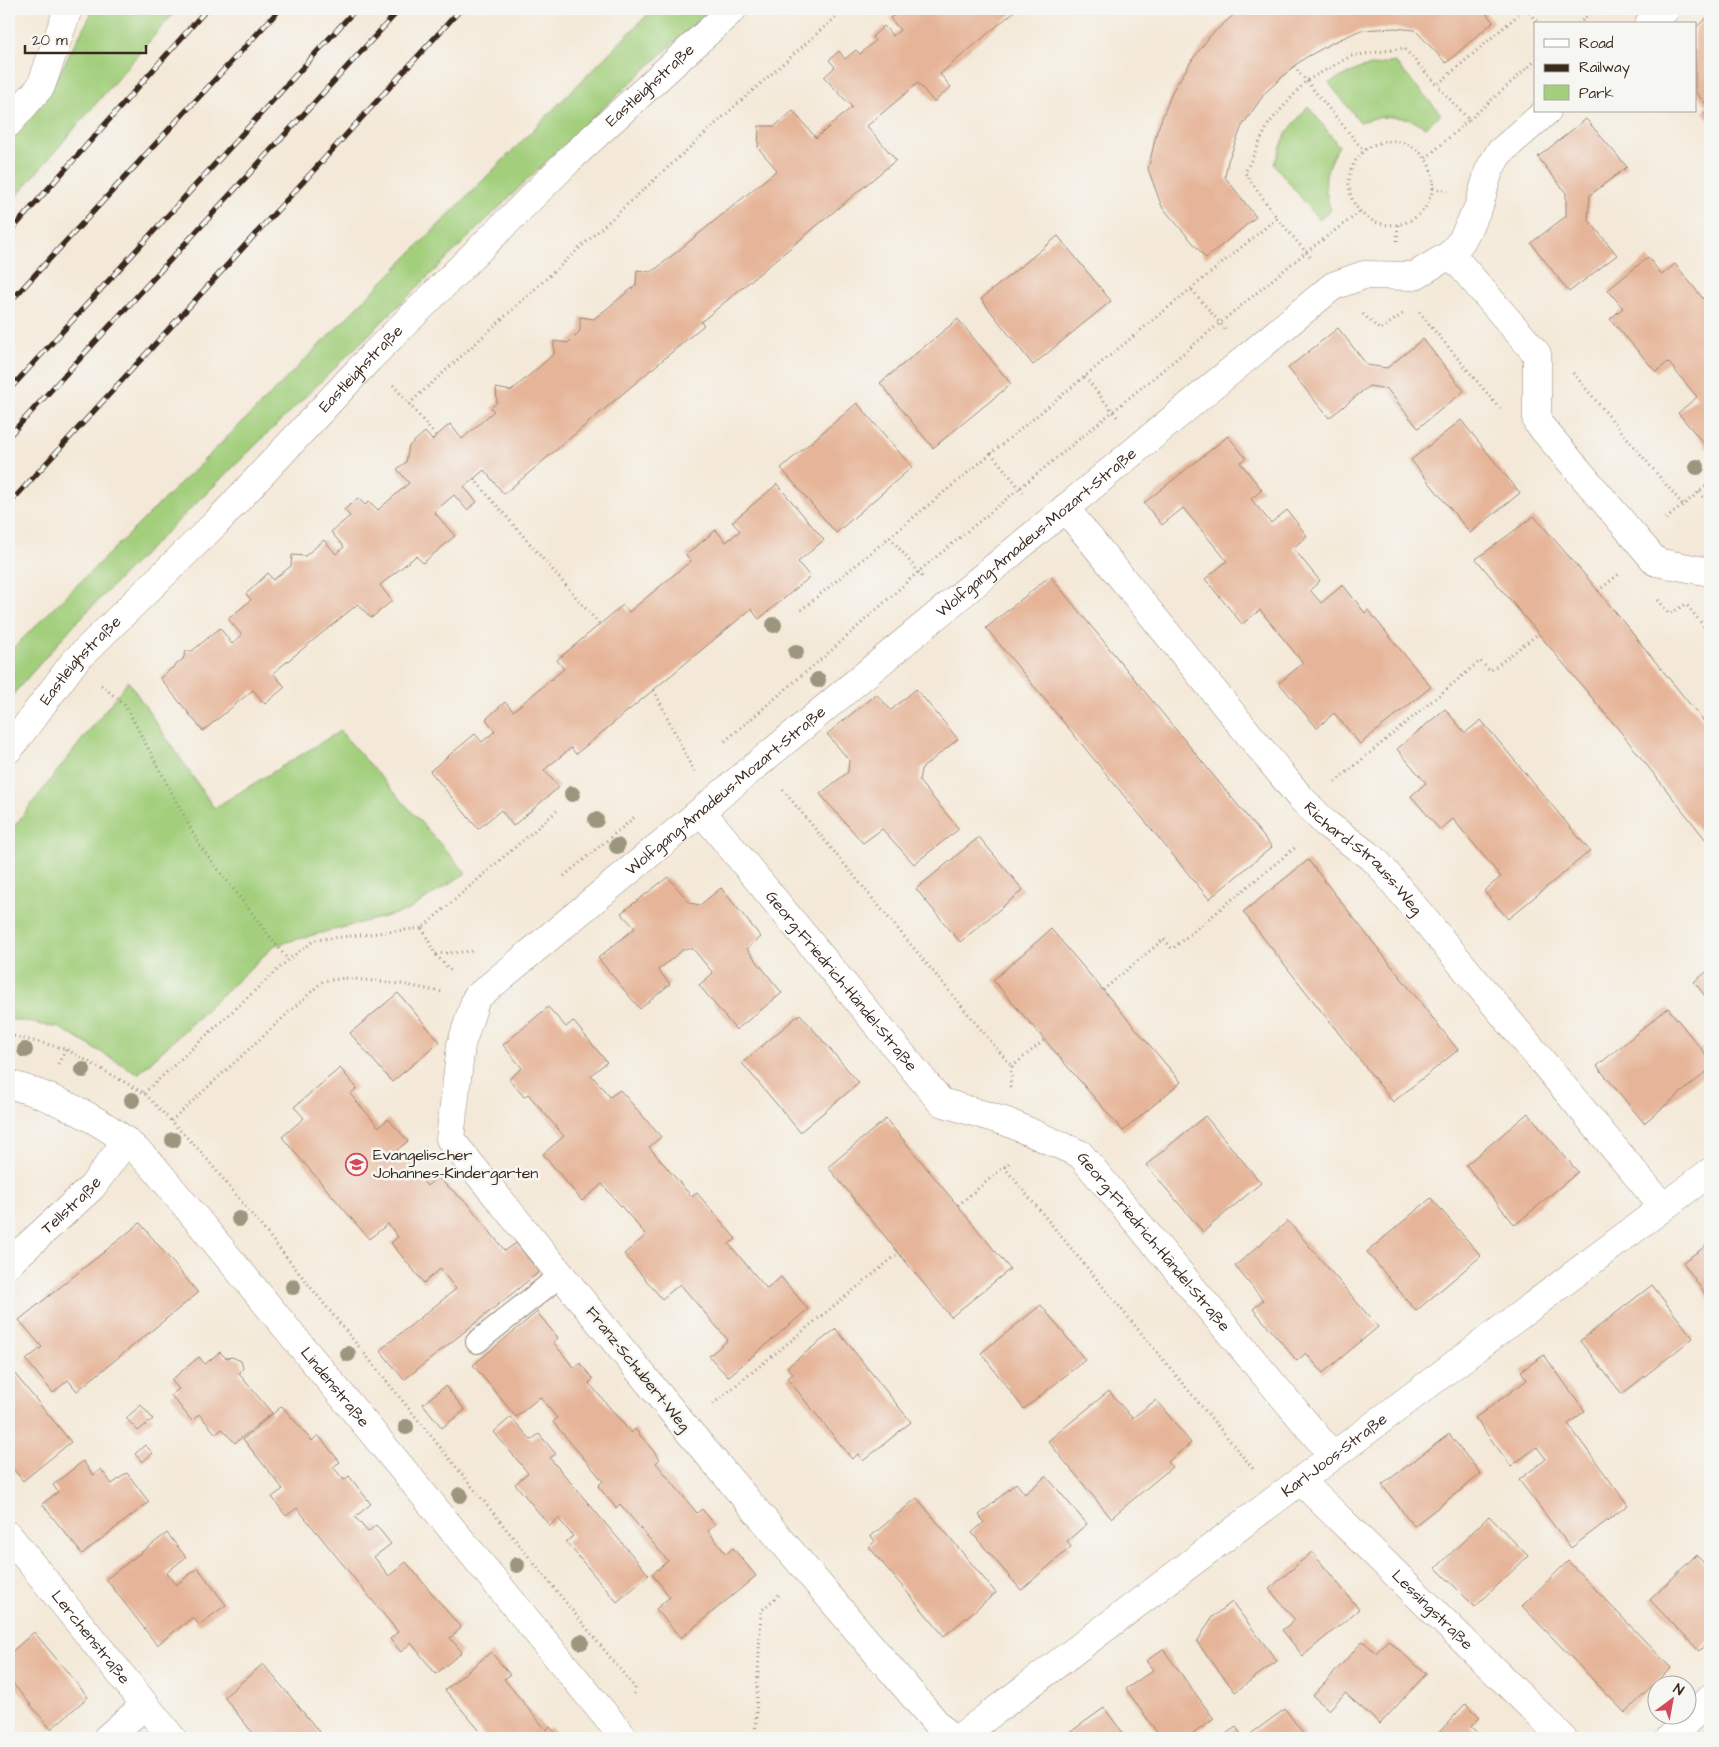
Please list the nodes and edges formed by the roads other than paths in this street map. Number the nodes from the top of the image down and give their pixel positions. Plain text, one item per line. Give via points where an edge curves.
1 (68, 9) edge
2 (733, 9) edge
3 (1666, 9) edge
4 (1650, 22) edge
5 (1546, 112) edge
6 (9, 123) edge
7 (1451, 254) junction
8 (1057, 515) junction
9 (1710, 572) edge
10 (9, 749) edge
11 (702, 812) junction
12 (476, 998) joint
13 (9, 1084) edge
14 (126, 1141) junction
15 (1710, 1172) edge
16 (1663, 1207) junction
17 (9, 1263) edge
18 (561, 1275) junction
19 (477, 1342) dead end
20 (1333, 1456) junction
21 (1301, 1481) junction
22 (9, 1536) edge
23 (1710, 1698) edge
24 (145, 1704) junction
25 (107, 1738) edge
26 (172, 1738) edge
27 (624, 1738) edge
28 (949, 1738) edge
29 (959, 1738) edge
30 (1563, 1738) edge
31 (1670, 1738) edge

1 - 6 street via 42,86
2 - 10 street, Eastleighstraße via 574,155 369,359 216,522 74,662
3 - 4 street
5 - 7 street, Wolfgang-Amadeus-Mozart-Straße via 1499,153 1489,170 1479,206
7 - 8 street, Wolfgang-Amadeus-Mozart-Straße via 1414,276 1364,275 1333,286
7 - 9 street via 1536,354 1537,422 1656,562
8 - 11 street, Wolfgang-Amadeus-Mozart-Straße
8 - 16 street, Richard-Strauss-Weg via 1299,796 1325,823 1376,861
11 - 12 street, Wolfgang-Amadeus-Mozart-Straße
11 - 20 street, Georg-Friedrich-Händel-Straße via 941,1102 1006,1122 1080,1154
12 - 18 street, Franz-Schubert-Weg via 461,1044 450,1139
13 - 14 street, Lindenstraße via 43,1095
14 - 17 street, Tellstraße via 92,1187
14 - 27 street, Lindenstraße via 152,1164 190,1209
15 - 16 street, Karl-Joos-Straße
16 - 20 street, Karl-Joos-Straße
18 - 19 lane
18 - 28 street, Franz-Schubert-Weg via 685,1427
20 - 21 street, Karl-Joos-Straße
21 - 29 street, Karl-Joos-Straße
21 - 30 street, Lessingstraße
22 - 24 street, Lerchenstraße
23 - 31 street
24 - 25 street
24 - 26 street, Lerchenstraße

